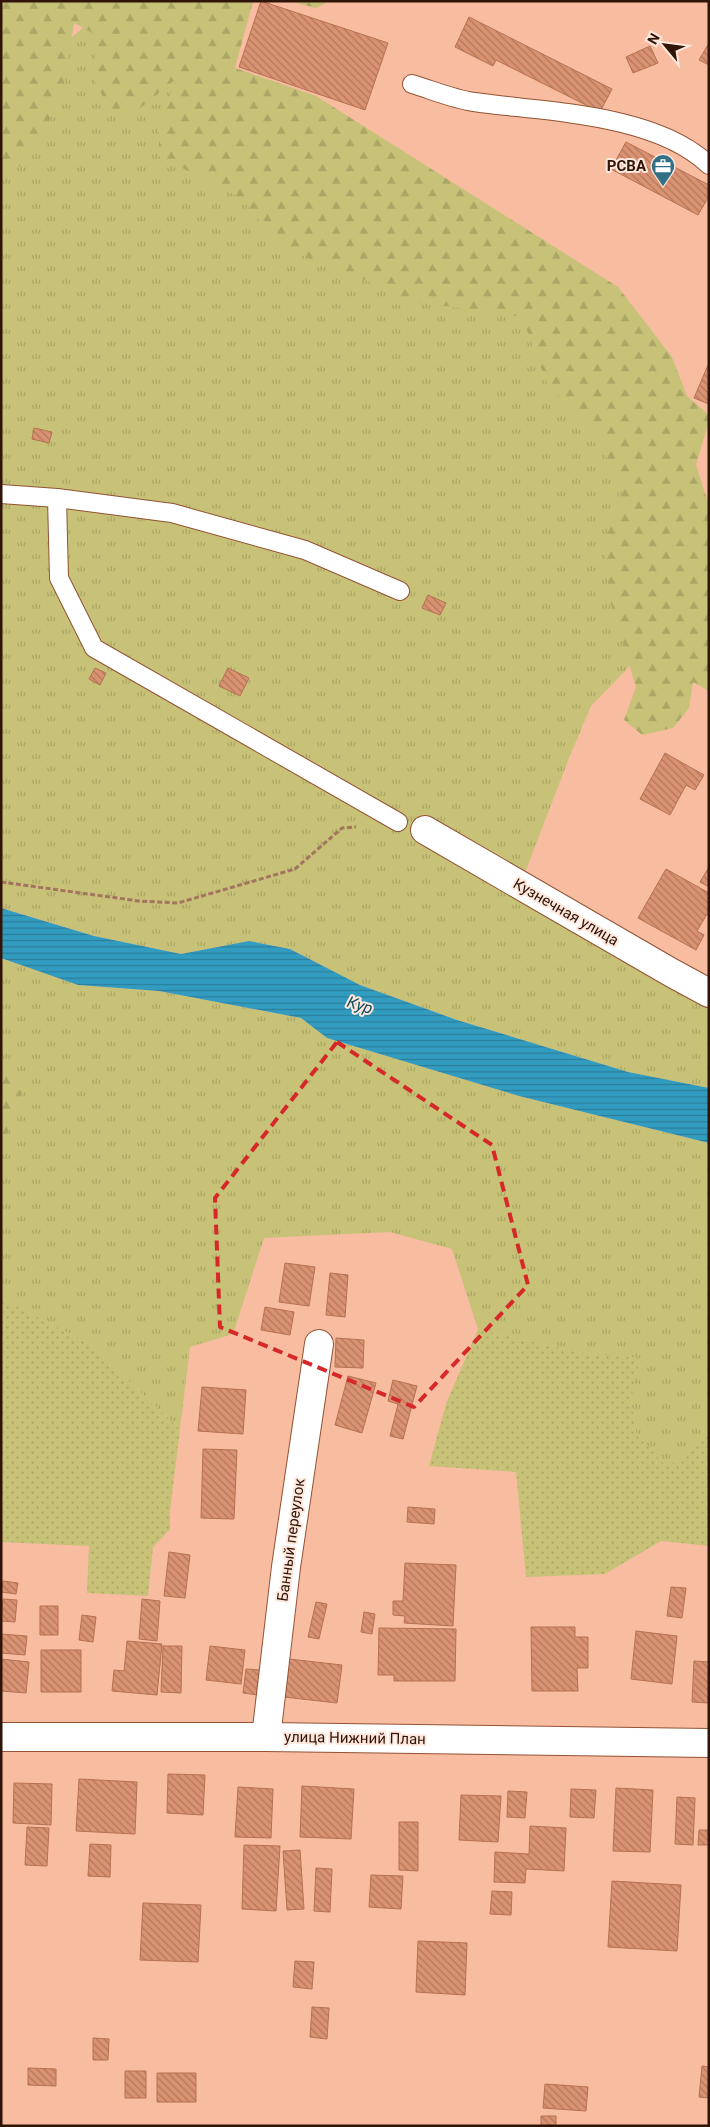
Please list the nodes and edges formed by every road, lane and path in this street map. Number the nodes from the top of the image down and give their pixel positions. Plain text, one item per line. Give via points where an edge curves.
1 (412, 84) dead end
2 (709, 165) edge
3 (1, 494) edge
4 (57, 498) junction
5 (400, 591) dead end
6 (398, 822) joint
7 (425, 830) dead end
8 (1, 882) edge
9 (709, 993) edge
10 (318, 1344) dead end
11 (1, 1737) edge
12 (266, 1737) junction
13 (709, 1743) edge

1 - 2 lane via 471,101 634,126 669,138
3 - 4 lane
4 - 5 lane via 182,516 304,550
4 - 6 lane via 59,578 94,648
6 - 8 path via 342,828 295,869 178,903 139,901
7 - 9 street, Кузнечная улица
10 - 12 street, Банный переулок
11 - 12 street, улица Нижний План
12 - 13 street, улица Нижний План

